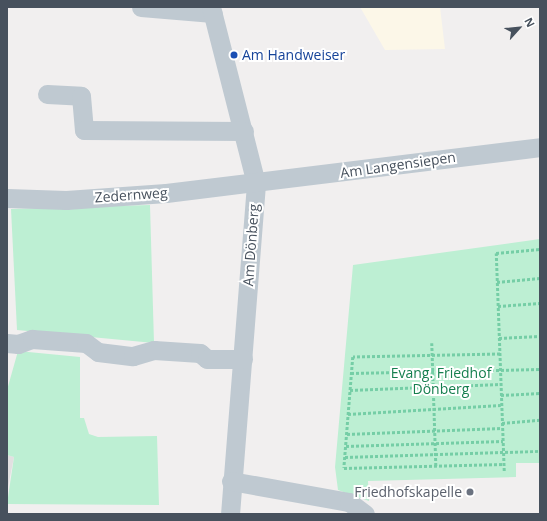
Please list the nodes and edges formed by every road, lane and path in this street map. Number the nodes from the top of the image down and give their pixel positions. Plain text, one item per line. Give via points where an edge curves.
1 (141, 7) edge
2 (212, 10) edge
3 (47, 94) dead end
4 (244, 131) junction
5 (540, 147) edge
6 (256, 184) junction
7 (7, 198) edge
8 (540, 248) edge
9 (540, 278) edge
10 (497, 282) junction
11 (540, 303) edge
12 (498, 306) junction
13 (540, 336) edge
14 (499, 338) junction
15 (7, 343) edge
16 (432, 343) dead end
17 (500, 354) junction
18 (433, 356) junction
19 (243, 360) junction
20 (540, 369) edge
21 (500, 370) junction
22 (433, 372) junction
23 (351, 373) junction
24 (501, 384) junction
25 (434, 387) junction
26 (350, 390) junction
27 (540, 393) edge
28 (501, 395) junction
29 (502, 405) junction
30 (434, 410) junction
31 (348, 414) junction
32 (540, 420) edge
33 (502, 423) junction
34 (502, 428) junction
35 (435, 431) junction
36 (347, 434) junction
37 (503, 441) junction
38 (435, 443) junction
39 (346, 446) junction
40 (540, 452) edge
41 (503, 453) junction
42 (436, 455) junction
43 (345, 457) junction
44 (504, 464) junction
45 (436, 466) junction
46 (504, 471) dead end
47 (231, 481) junction
48 (230, 514) edge
49 (365, 514) edge

1 - 2 street, Am Dönberg
2 - 4 street, Am Dönberg
3 - 4 street via 81,96 84,130
4 - 6 street, Am Dönberg
5 - 6 street, Am Langensiepen
6 - 7 street, Zedernweg via 66,200
6 - 19 street, Am Dönberg
8 - 10 path via 496,253
9 - 10 path
10 - 12 path
11 - 12 path
12 - 14 path
13 - 14 path
14 - 17 path
15 - 19 street via 18,344 32,339 86,343 98,352 133,356 154,350 200,353 207,359
16 - 18 path
17 - 18 path
17 - 21 path
18 - 22 path
18 - 23 path via 353,357
19 - 47 street, Am Dönberg
20 - 21 path
21 - 22 path
21 - 24 path
22 - 23 path
22 - 25 path
23 - 26 path
24 - 25 path
24 - 28 path
25 - 26 path
25 - 30 path
26 - 31 path
27 - 28 path
28 - 29 path
29 - 30 path
29 - 33 path
30 - 31 path
30 - 35 path
31 - 36 path
32 - 33 path
33 - 34 path
34 - 35 path
34 - 37 path
35 - 36 path
35 - 38 path
36 - 39 path
37 - 38 path
37 - 41 path
38 - 39 path
38 - 42 path
39 - 43 path
40 - 41 path
41 - 42 path
41 - 44 path
42 - 43 path
42 - 45 path
43 - 45 path via 344,468
44 - 45 path
44 - 46 path
47 - 48 street, Am Dönberg
47 - 49 street via 330,498 359,506

